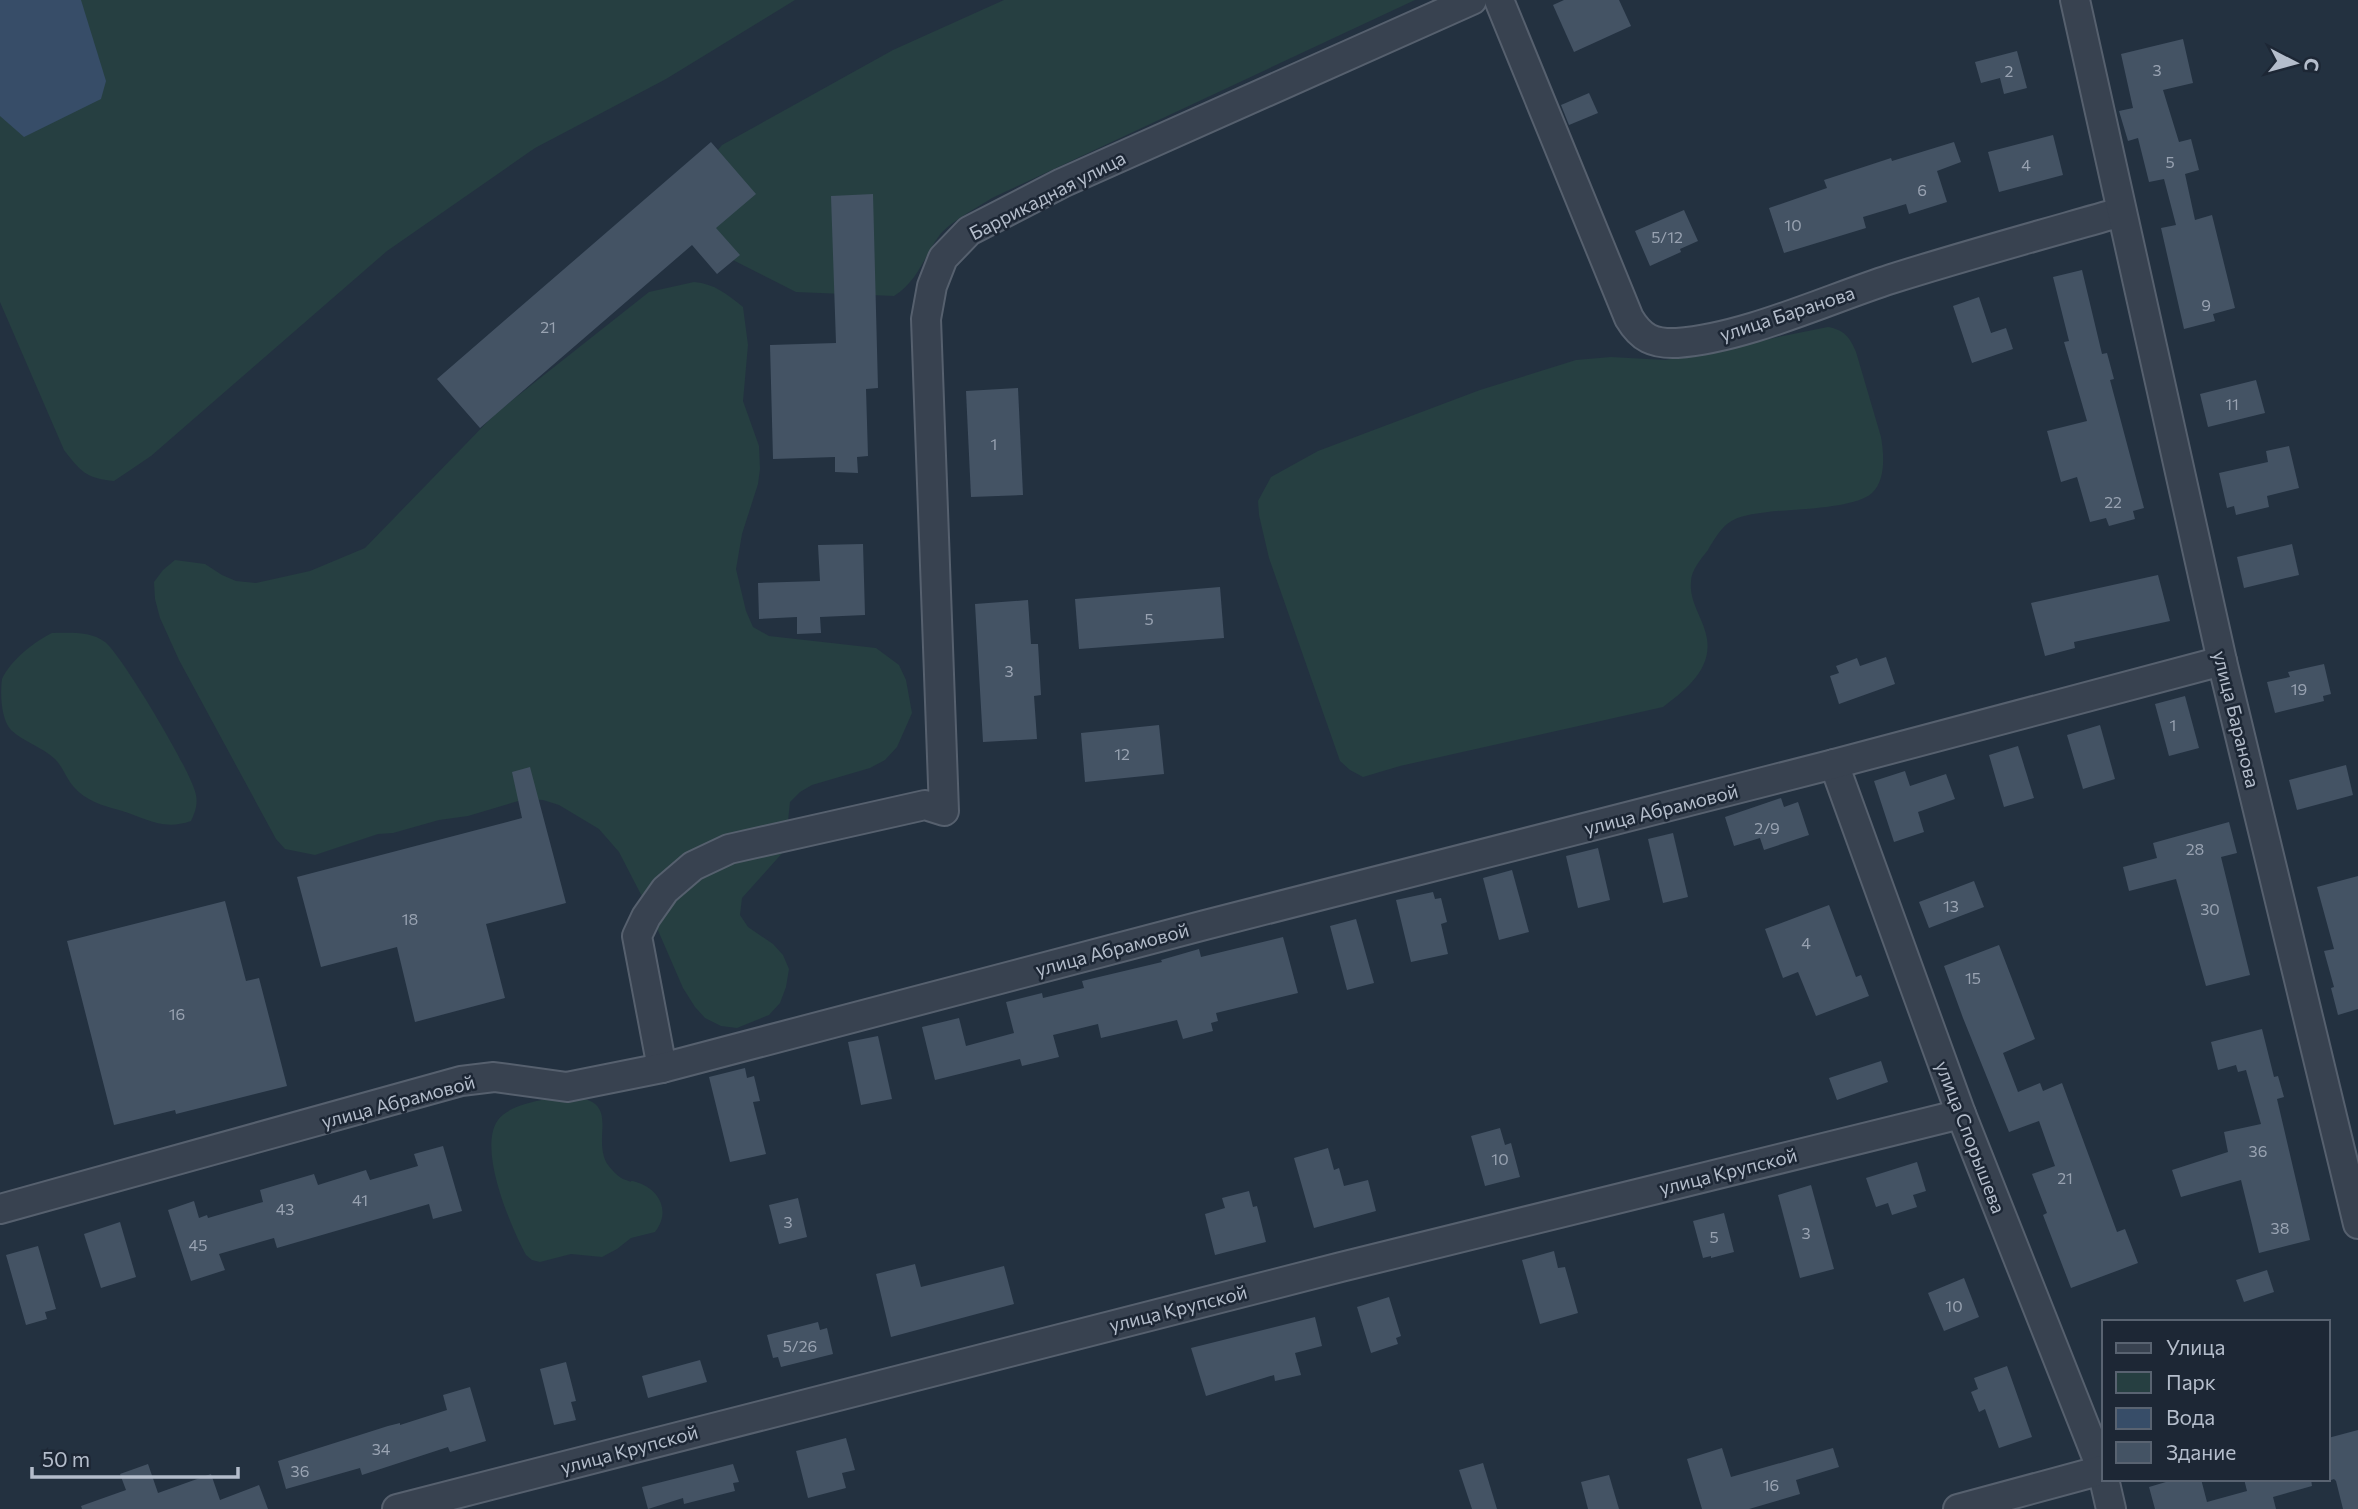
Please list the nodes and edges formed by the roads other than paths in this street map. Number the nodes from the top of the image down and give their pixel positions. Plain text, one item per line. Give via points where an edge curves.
1 (1472, 0) edge
2 (1499, 0) edge
3 (2076, 0) edge
4 (2121, 212) junction
5 (2222, 661) junction
6 (1834, 764) junction
7 (662, 1068) junction
8 (1961, 1114) junction
9 (0, 1209) edge
10 (2358, 1224) edge
11 (2102, 1470) joint
12 (2105, 1481) edge
13 (397, 1509) edge
14 (1958, 1509) edge
15 (2111, 1509) edge

1 - 7 street, Баррикадная улица via 1062,183 969,231 943,258 926,319 944,811 925,805 729,849 693,866 665,890 637,936
2 - 4 street, улица Баранова via 1629,318 1638,333 1653,341 1675,343 1738,331 1891,279
3 - 4 street, улица Баранова
4 - 5 street, улица Баранова
5 - 6 street, улица Абрамовой
5 - 10 street, улица Баранова
6 - 7 street, улица Абрамовой
6 - 8 street, улица Спорышева
7 - 9 street, улица Абрамовой via 567,1087 494,1077 461,1081
8 - 11 street, улица Спорышева
8 - 13 street, улица Крупской via 1328,1270
11 - 14 street
12 - 15 street, улица Спорышева

